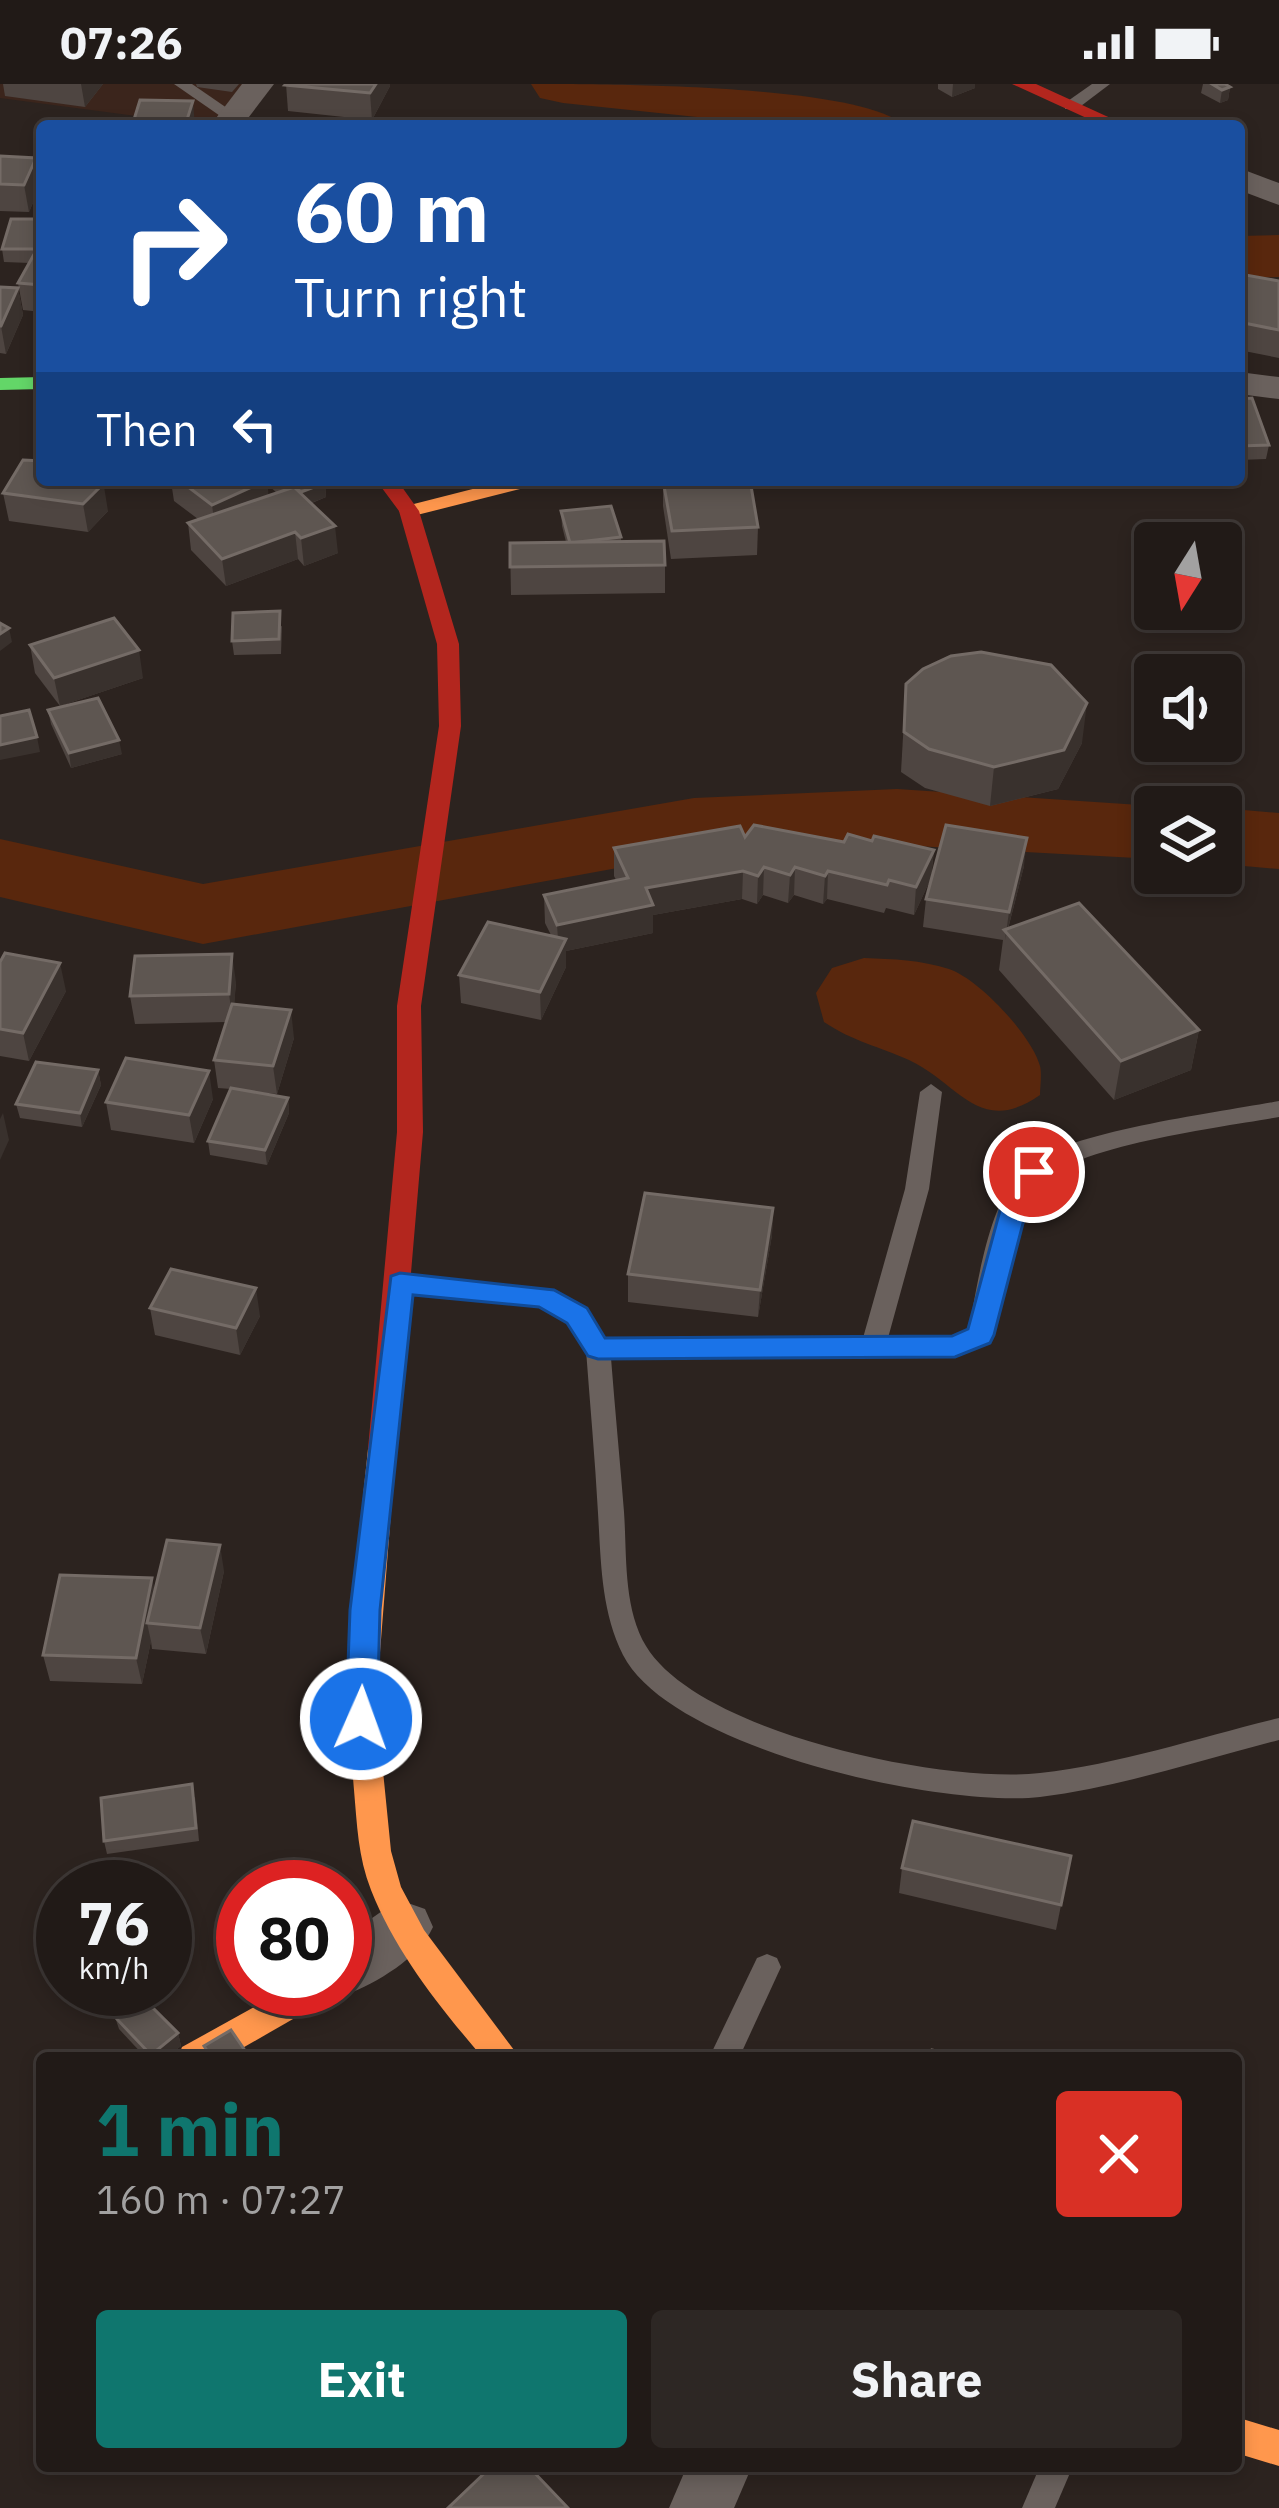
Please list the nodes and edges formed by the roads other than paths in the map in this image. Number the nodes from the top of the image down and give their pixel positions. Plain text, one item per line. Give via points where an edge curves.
1 (182, 84) edge
2 (258, 84) edge
3 (1021, 84) edge
4 (1102, 84) edge
5 (1071, 106) junction
6 (227, 120) edge
7 (231, 120) edge
8 (1105, 120) edge
9 (1245, 181) edge
10 (1279, 195) edge
11 (36, 383) edge
12 (0, 384) edge
13 (1245, 384) edge
14 (1279, 388) edge
15 (390, 486) edge
16 (495, 486) edge
17 (409, 511) junction
18 (931, 1092) dead end
19 (1279, 1108) edge
20 (400, 1283) junction
21 (873, 1347) junction
22 (598, 1348) junction
23 (1279, 1730) edge
24 (405, 1928) junction
25 (372, 1951) edge
26 (767, 1966) dead end
27 (269, 2016) edge
28 (205, 2052) edge
29 (499, 2052) edge
30 (727, 2052) edge
31 (1242, 2436) edge
32 (1279, 2448) edge
33 (717, 2472) edge
34 (1054, 2472) edge
35 (701, 2508) edge
36 (1038, 2508) edge

1 - 6 lane
2 - 7 street
3 - 5 main road
4 - 5 lane
5 - 8 main road
9 - 10 street
11 - 12 main road
13 - 14 street
15 - 17 main road
16 - 17 main road
17 - 20 main road via 448,644 450,726 409,1006
18 - 21 lane via 917,1189
19 - 21 lane via 1076,1152 1034,1172 1015,1203 980,1335 955,1347
20 - 22 lane via 544,1297 577,1316
20 - 24 main road via 361,1719 377,1860
21 - 22 lane
22 - 23 lane via 619,1616 639,1660 679,1694 755,1736 963,1784 1036,1785
24 - 25 street
24 - 29 main road
26 - 30 lane
27 - 28 main road
31 - 32 main road
33 - 35 street
34 - 36 lane

